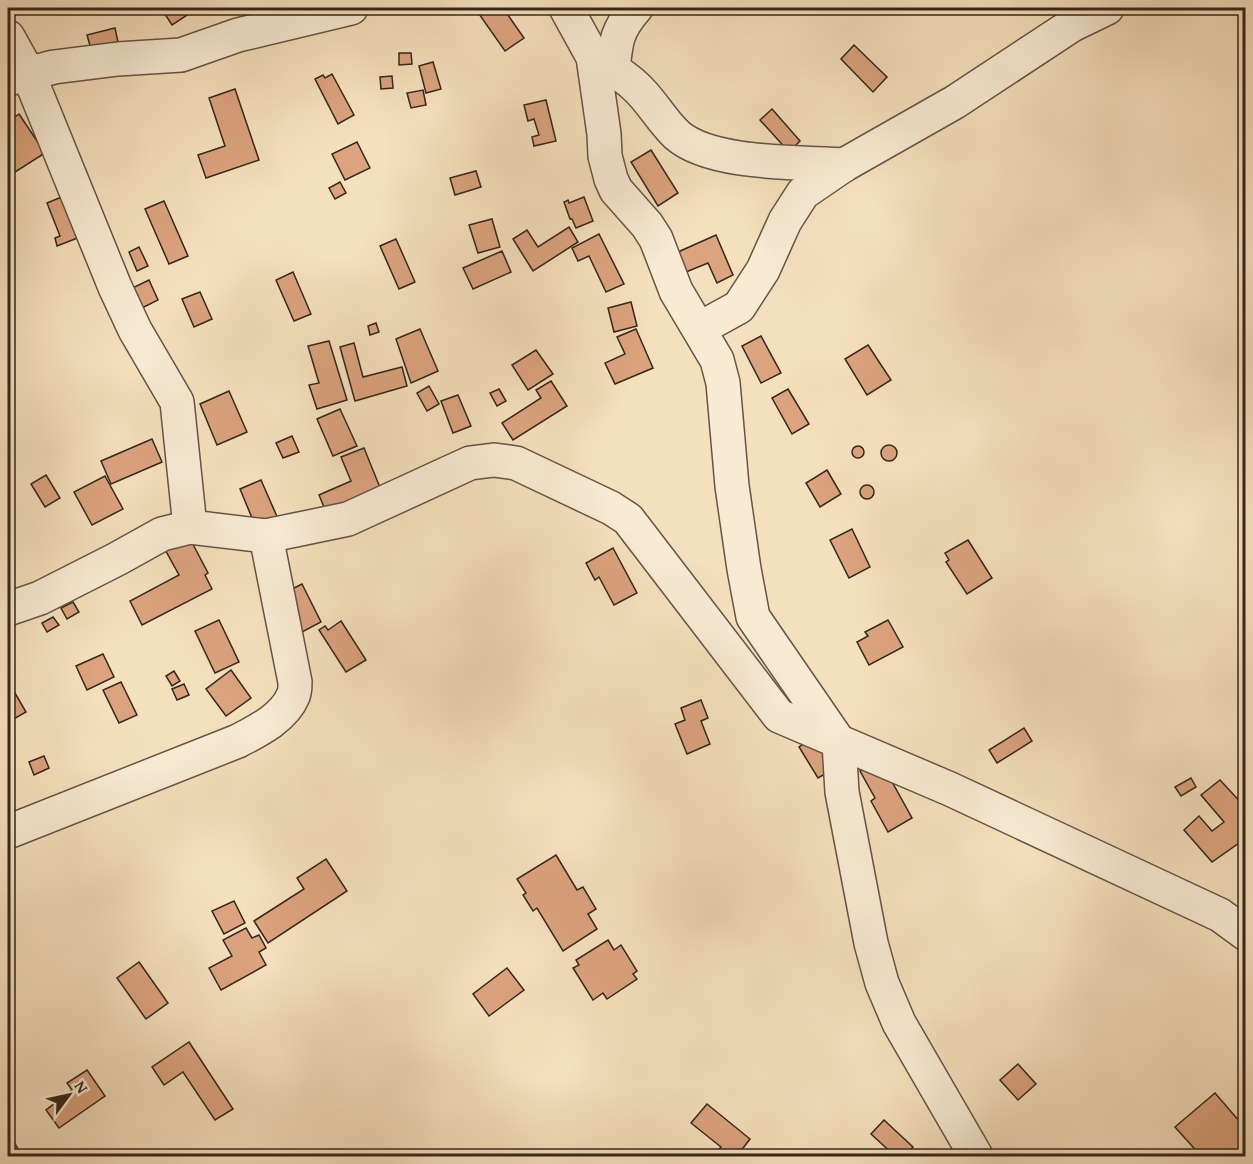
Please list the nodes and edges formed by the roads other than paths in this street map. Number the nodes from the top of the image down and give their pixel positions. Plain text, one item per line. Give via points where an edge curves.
1 (351, 8) edge
2 (566, 8) edge
3 (636, 8) edge
4 (1107, 8) edge
5 (8, 37) edge
6 (603, 63) junction
7 (18, 76) edge
8 (844, 165) junction
9 (699, 329) junction
10 (190, 527) junction
11 (266, 536) junction
12 (8, 609) edge
13 (839, 742) junction
14 (8, 832) edge
15 (1245, 934) edge
16 (976, 1156) edge

1 - 7 street via 238,34 181,55 54,67
2 - 6 street
3 - 6 street via 622,25
4 - 8 street via 1072,25 955,102
5 - 7 street
6 - 8 street via 636,86 678,136 691,145 750,159
6 - 9 street via 605,156 611,179 656,239 676,291
7 - 10 street via 135,330 177,402
8 - 9 street via 803,193 739,307
9 - 13 street via 717,360 723,383 732,486 753,617
10 - 11 street
10 - 12 street via 162,534 40,598
11 - 13 street via 348,519 470,463 516,463 628,519 779,716
11 - 14 street via 295,682 294,696 283,711 238,741
13 - 15 street via 950,789 1220,915
13 - 16 street via 842,792 882,983 899,1023

